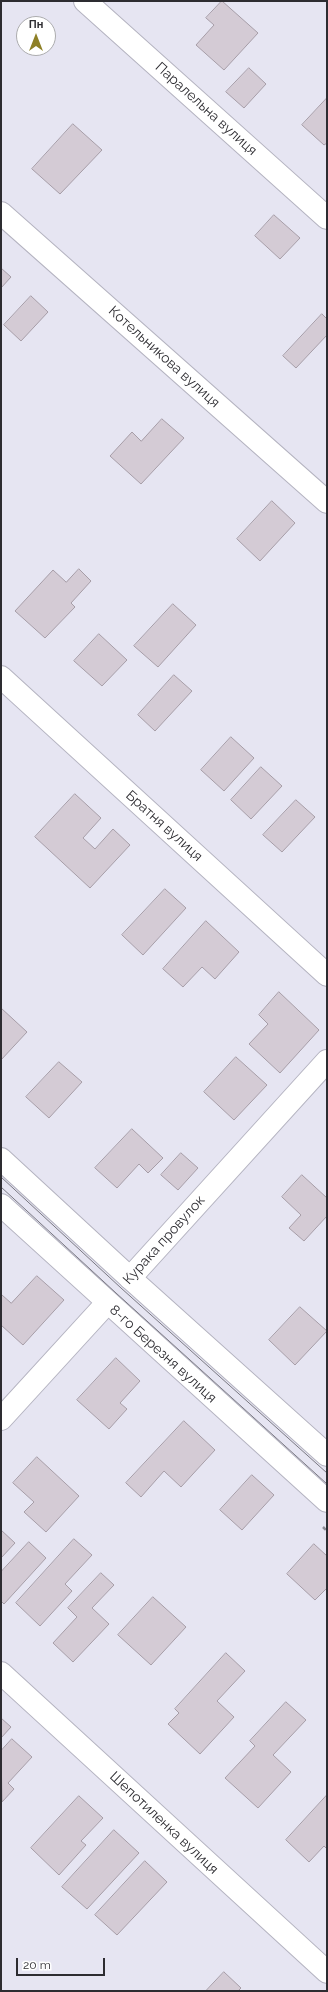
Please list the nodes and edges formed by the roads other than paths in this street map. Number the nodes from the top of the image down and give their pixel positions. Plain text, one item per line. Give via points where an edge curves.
1 (85, 1) edge
2 (1, 213) edge
3 (327, 218) edge
4 (327, 502) edge
5 (1, 677) edge
6 (327, 975) edge
7 (327, 1061) edge
8 (1, 1159) edge
9 (1, 1205) edge
10 (130, 1278) junction
11 (107, 1303) junction
12 (1, 1419) edge
13 (327, 1455) edge
14 (327, 1501) edge
15 (1, 1673) edge
16 (327, 1972) edge

1 - 3 street, Паралельна вулиця
2 - 4 street, Котельникова вулиця
5 - 6 street, Братня вулиця
7 - 10 street, Курака провулок
8 - 10 street
9 - 11 street, 8-го Березня вулиця
10 - 11 street, Курака провулок
10 - 13 street
11 - 12 street, Курака провулок
11 - 14 street, 8-го Березня вулиця
15 - 16 street, Шепотиленка вулиця

